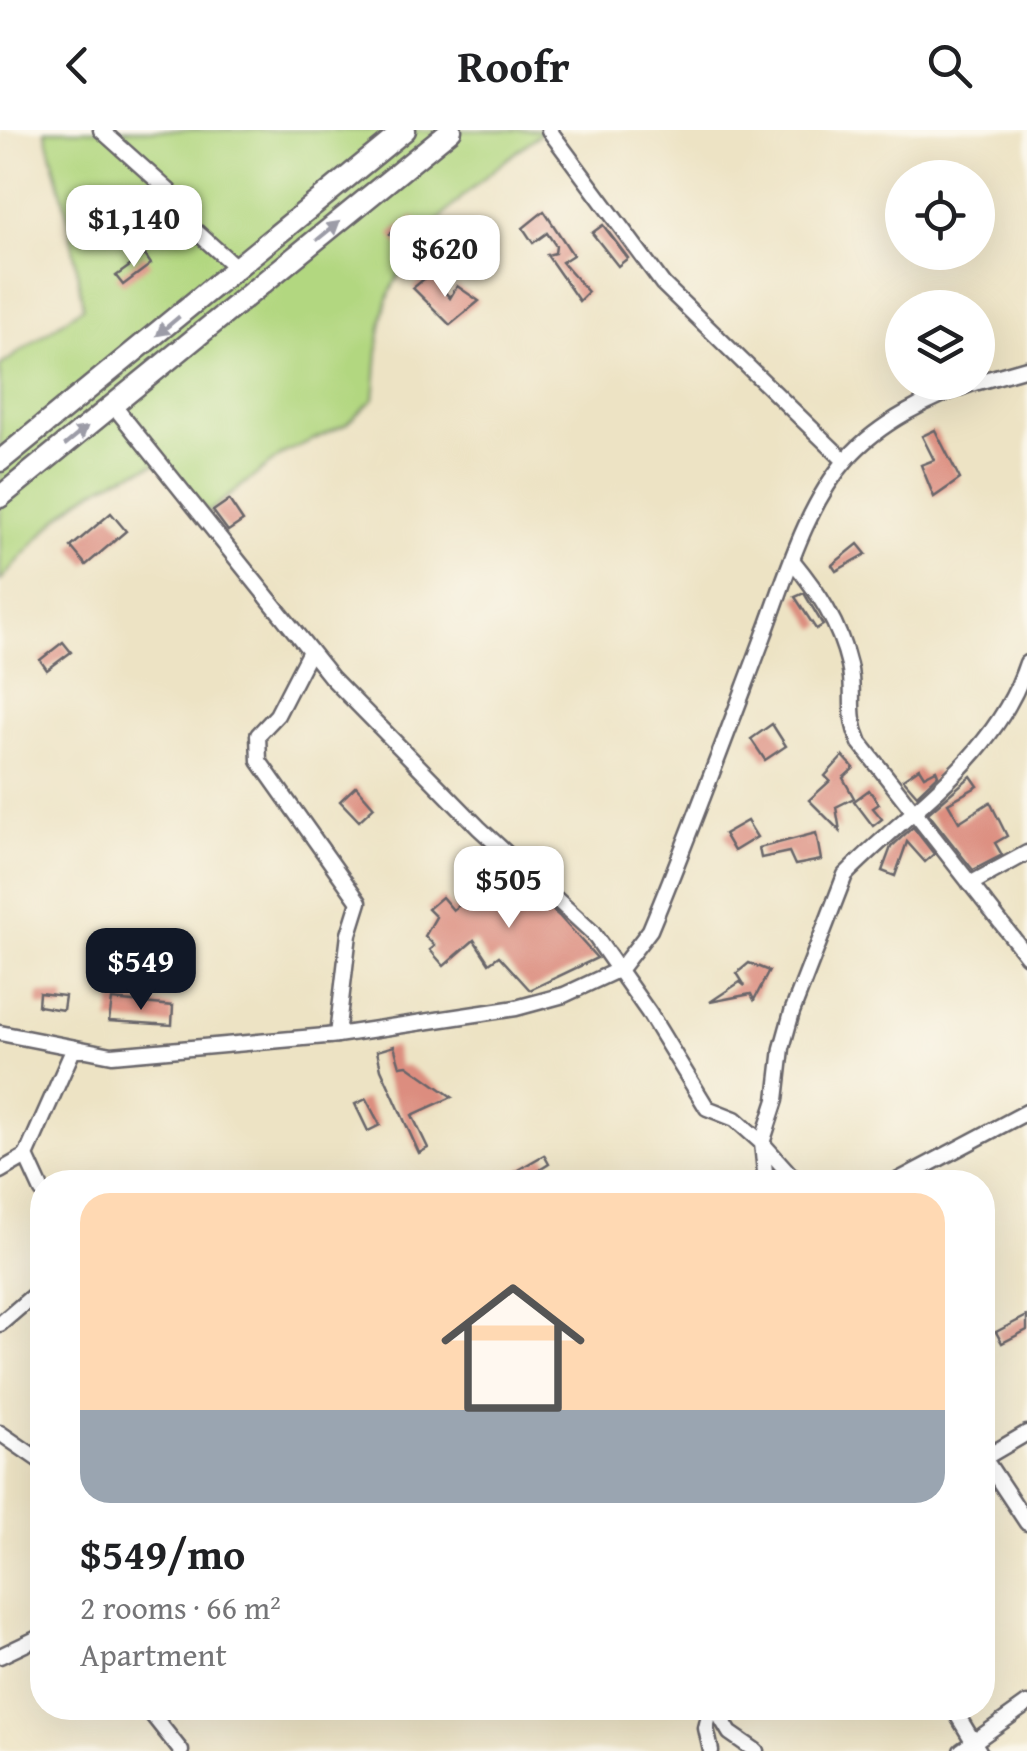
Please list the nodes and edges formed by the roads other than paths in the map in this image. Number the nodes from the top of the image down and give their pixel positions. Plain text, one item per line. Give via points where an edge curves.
1 (101, 130) edge
2 (405, 130) edge
3 (451, 130) edge
4 (550, 130) edge
5 (238, 268) junction
6 (1027, 368) edge
7 (995, 377) edge
8 (938, 400) edge
9 (114, 406) junction
10 (4, 450) edge
11 (845, 461) junction
12 (0, 496) edge
13 (792, 560) junction
14 (310, 651) junction
15 (1027, 663) edge
16 (912, 810) junction
17 (1027, 853) edge
18 (970, 884) junction
19 (1027, 956) edge
20 (620, 969) junction
21 (0, 1033) edge
22 (337, 1035) junction
23 (1027, 1112) edge
24 (762, 1143) junction
25 (26, 1156) junction
26 (32, 1170) edge
27 (765, 1170) edge
28 (786, 1170) edge
29 (918, 1170) edge
30 (0, 1171) edge
31 (30, 1298) edge
32 (0, 1324) edge
33 (0, 1433) edge
34 (1027, 1434) edge
35 (995, 1450) edge
36 (30, 1454) edge
37 (995, 1473) edge
38 (1027, 1522) edge
39 (30, 1642) edge
40 (0, 1656) edge
41 (1027, 1704) edge
42 (157, 1720) edge
43 (709, 1720) edge
44 (721, 1720) edge
45 (958, 1720) edge
46 (970, 1748) edge
47 (182, 1751) edge
48 (711, 1751) edge
49 (756, 1751) edge

1 - 5 street via 169,190 180,217
2 - 5 highway
9 -> 3 highway
4 - 11 street via 663,284
5 -> 10 highway
6 - 7 street
8 - 11 street via 901,417
12 -> 9 highway
9 - 14 street
11 - 13 street
13 - 16 street via 830,610 850,668 849,720 860,743
13 - 20 street via 657,914
14 - 20 street via 479,828 592,932
14 - 22 street via 277,715 258,735 258,760 359,902
15 - 16 street via 992,734
16 - 18 street
16 - 24 street via 845,875 832,898 792,1012
17 - 18 street
18 - 19 street
20 - 22 street via 516,1008
20 - 24 street via 706,1108 734,1119
21 - 22 street via 112,1055
22 - 25 street via 248,1049 73,1050
23 - 29 street
24 - 27 street
24 - 28 street
25 - 26 street
25 - 30 street
31 - 32 street
33 - 36 street
34 - 35 street
37 - 38 street
39 - 40 street
41 - 46 street
42 - 47 street
43 - 48 street
44 - 49 street
45 - 46 street

